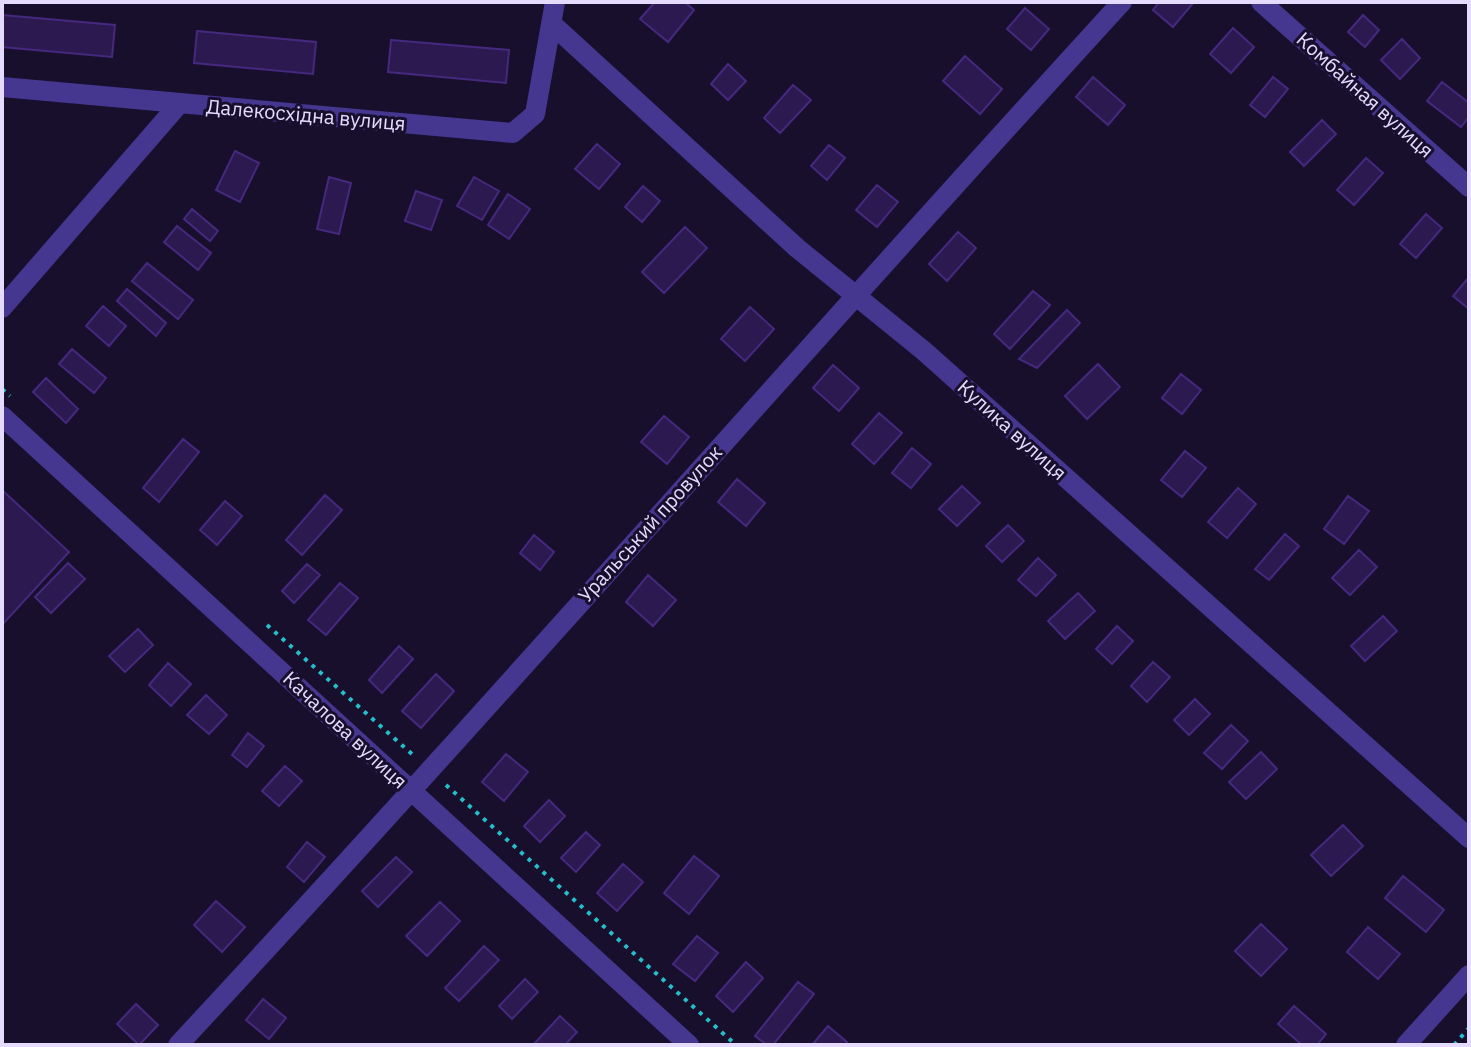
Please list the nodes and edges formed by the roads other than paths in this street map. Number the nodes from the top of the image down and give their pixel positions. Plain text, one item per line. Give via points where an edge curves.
1 (555, 2) edge
2 (1122, 2) edge
3 (1261, 2) edge
4 (553, 25) junction
5 (2, 87) edge
6 (180, 103) junction
7 (1469, 187) edge
8 (855, 292) junction
9 (2, 308) edge
10 (2, 416) edge
11 (413, 792) junction
12 (1469, 838) edge
13 (1469, 975) edge
14 (178, 1045) edge
15 (689, 1045) edge
16 (1406, 1045) edge

1 - 4 street, Далекосхідна вулиця
2 - 8 street, Уральський провулок
3 - 7 street, Комбайная вулиця
4 - 6 street, Далекосхідна вулиця via 535,114 513,133
4 - 8 street, Кулика вулиця via 797,248
5 - 6 street
6 - 9 street, Далекосхідна вулиця
8 - 11 street, Уральський провулок
8 - 12 street, Кулика вулиця
10 - 11 street, Качалова вулиця
11 - 14 street, Уральський провулок
11 - 15 street, Качалова вулиця
13 - 16 street

